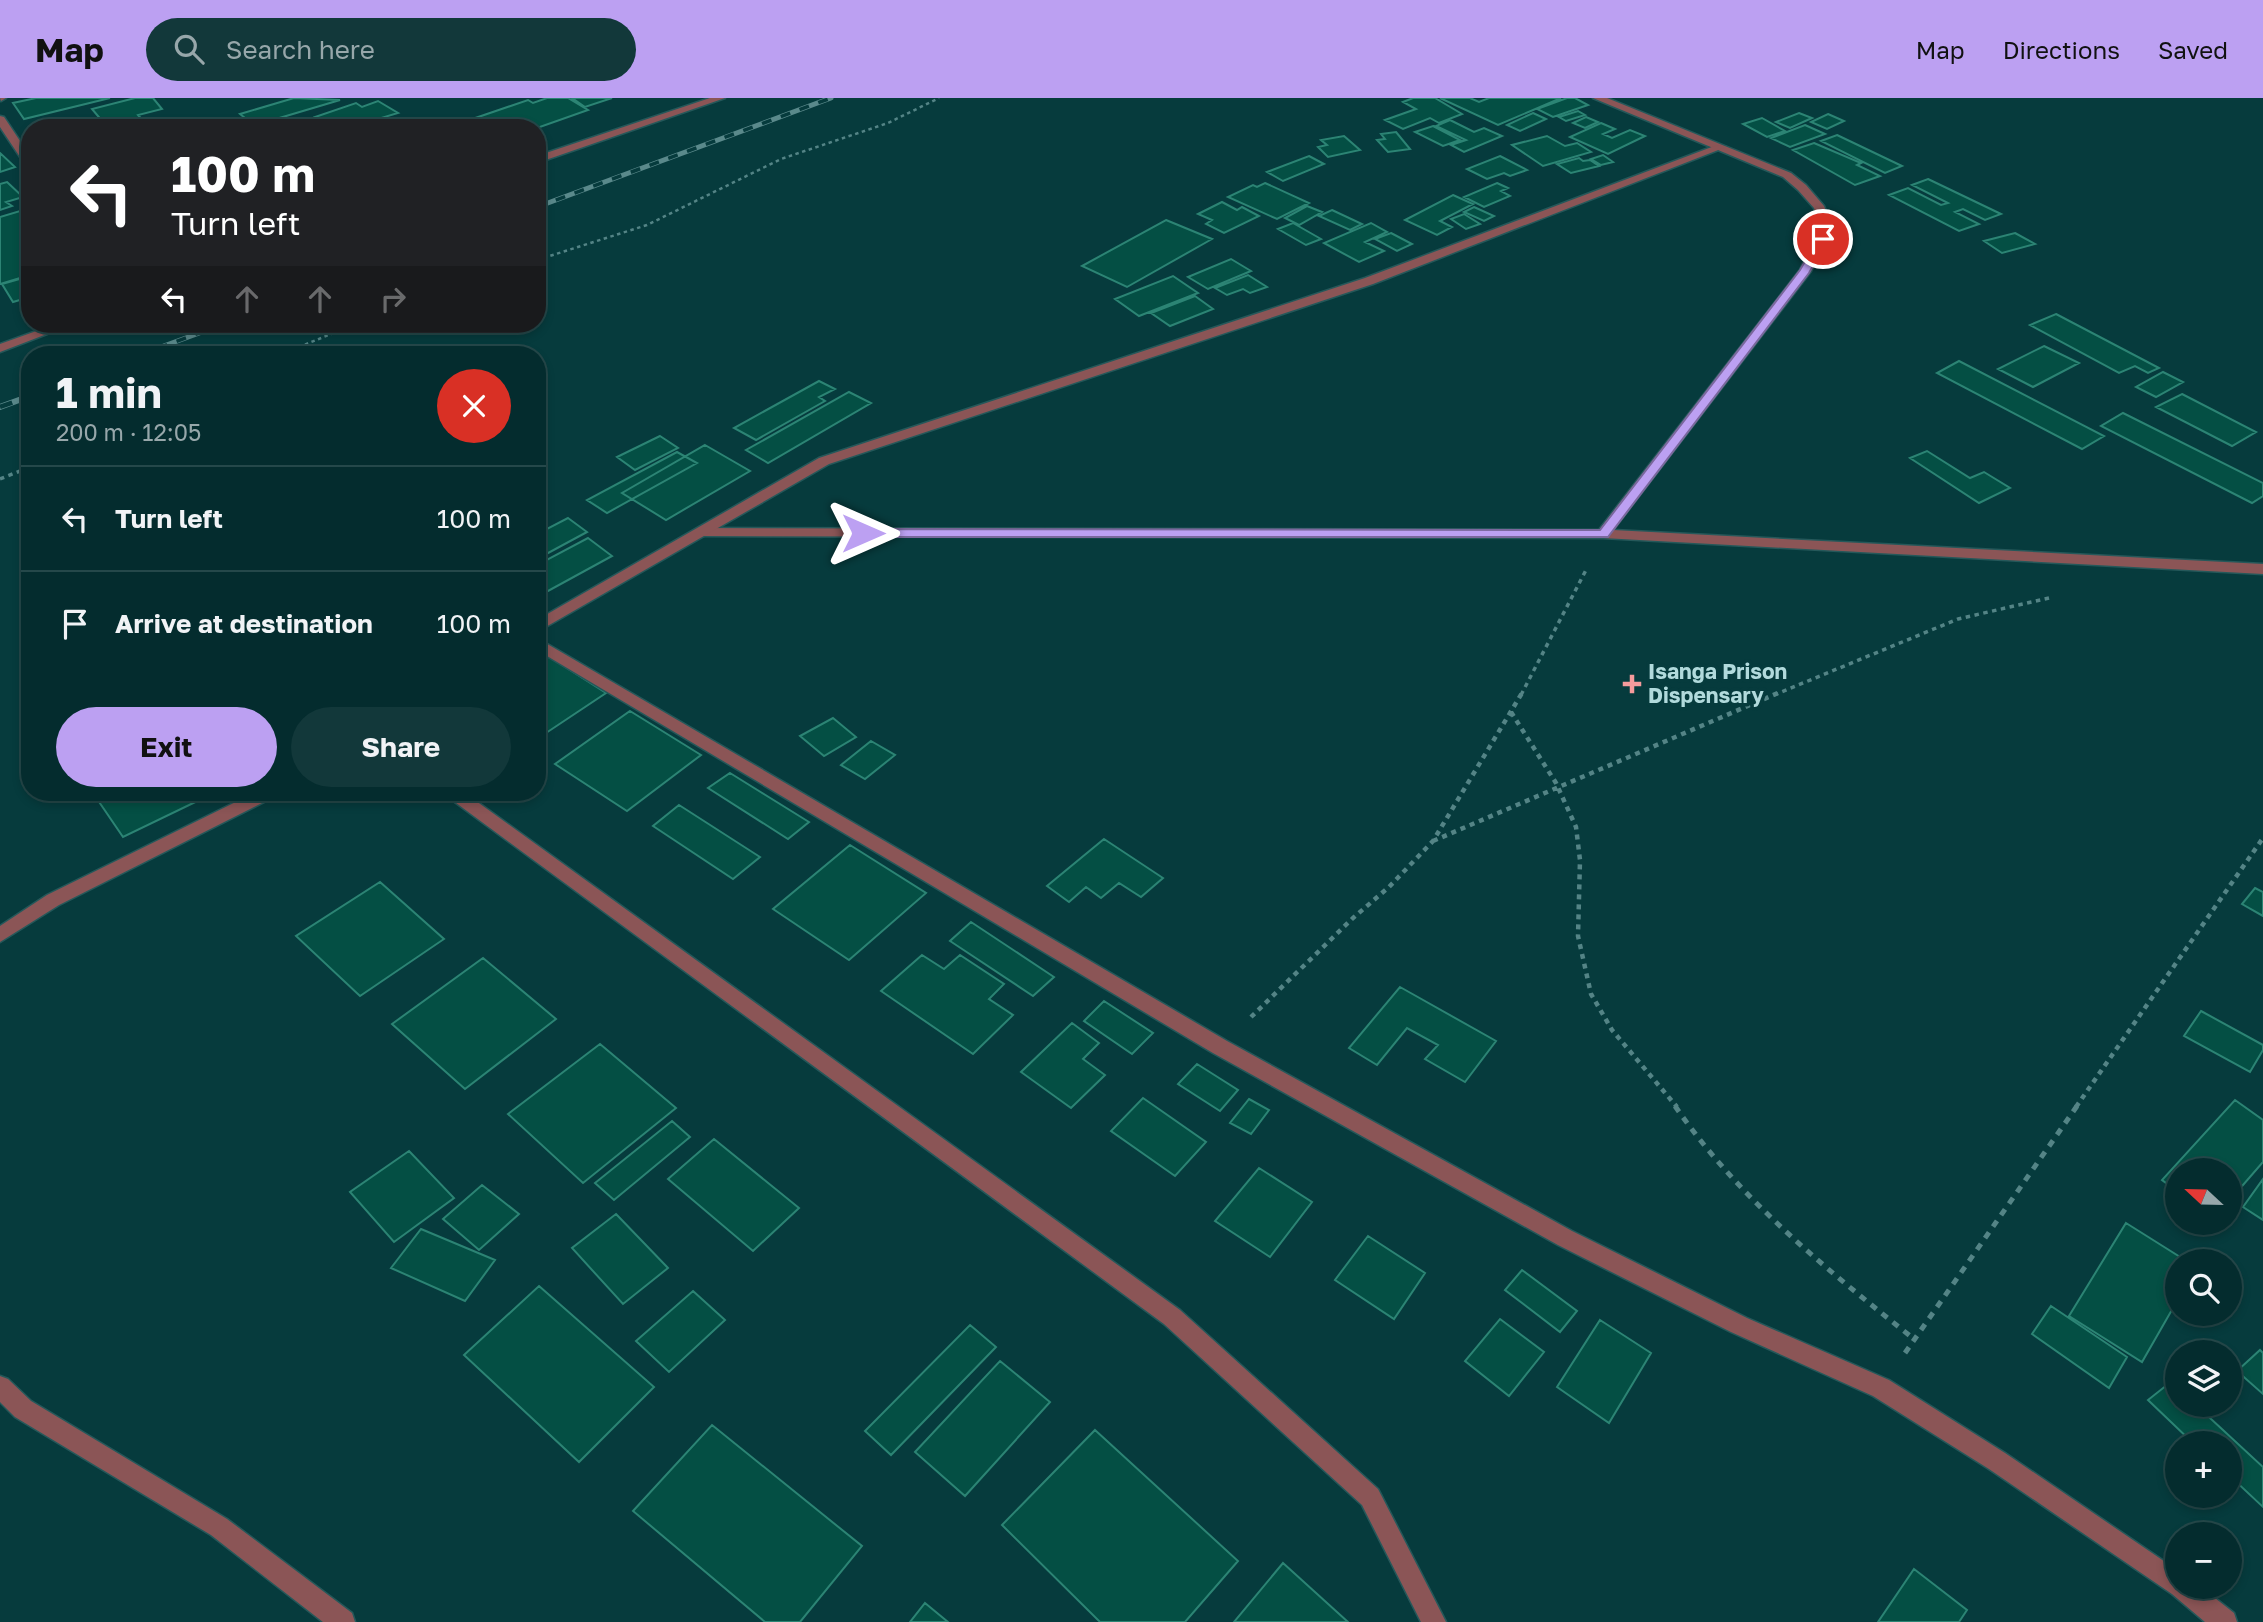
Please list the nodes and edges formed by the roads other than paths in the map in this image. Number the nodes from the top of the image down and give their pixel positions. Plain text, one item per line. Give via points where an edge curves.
1 (720, 98) edge
2 (1598, 98) edge
3 (0, 119) edge
4 (1721, 147) junction
5 (21, 150) edge
6 (546, 157) edge
7 (42, 333) edge
8 (0, 348) edge
9 (699, 532) junction
10 (1603, 534) junction
11 (2263, 569) edge
12 (546, 622) edge
13 (546, 648) edge
14 (252, 801) edge
15 (465, 801) edge
16 (0, 935) edge
17 (0, 1387) edge
18 (2165, 1576) edge
19 (2196, 1599) edge
20 (343, 1622) edge
21 (1434, 1622) edge
22 (2225, 1622) edge

1 - 6 street
2 - 4 street
3 - 5 street
4 - 9 street via 1369,281 824,461
4 - 10 street via 1787,175 1812,194 1823,213 1823,239 1805,271
7 - 8 street
9 - 10 street
9 - 12 street
10 - 11 street
13 - 18 street via 1220,1047 1564,1238 1739,1325 1881,1388
14 - 16 street via 53,900
15 - 21 street via 1172,1317 1370,1497
17 - 20 street via 23,1409 219,1527
19 - 22 street

